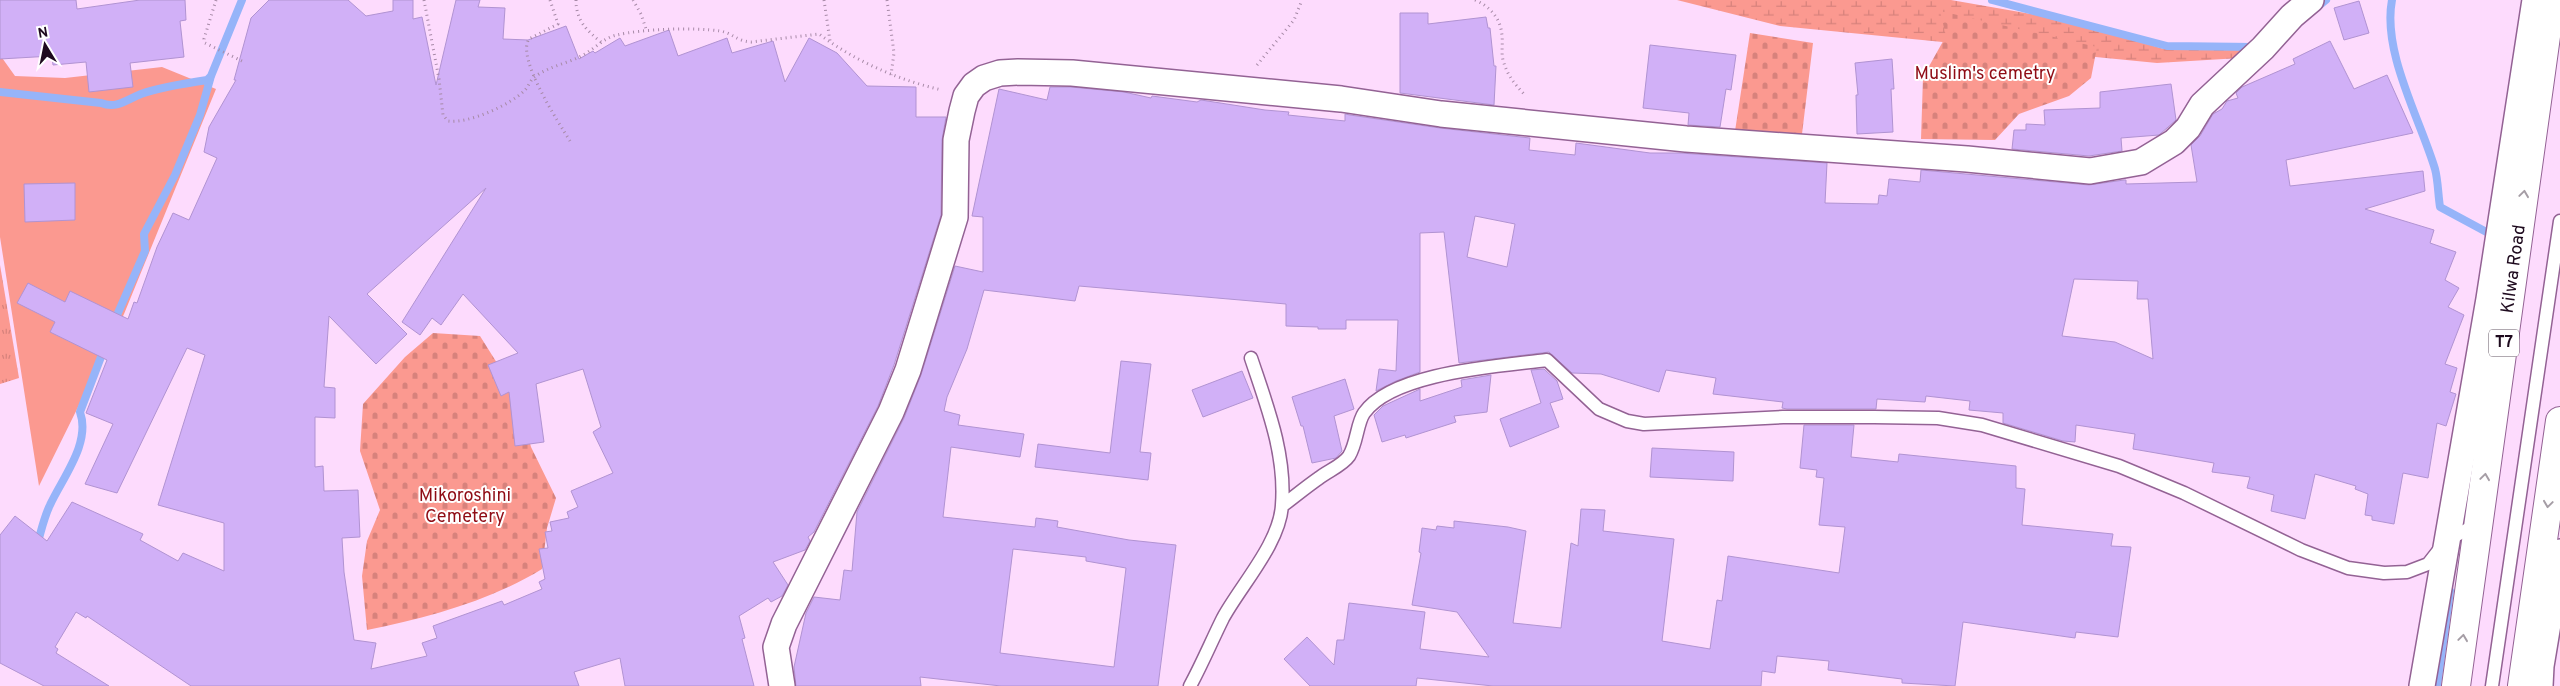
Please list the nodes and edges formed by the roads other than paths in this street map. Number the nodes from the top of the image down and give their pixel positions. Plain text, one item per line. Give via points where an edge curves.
1 (2311, 0) edge
2 (2535, 0) edge
3 (2551, 0) edge
4 (2560, 221) edge
5 (1251, 358) dead end
6 (2560, 421) edge
7 (1282, 506) junction
8 (2479, 523) junction
9 (2446, 541) junction
10 (2560, 552) edge
11 (782, 686) edge
12 (1190, 686) edge
13 (2422, 686) edge
14 (2456, 686) edge
15 (2492, 686) edge
16 (2522, 686) edge
17 (2540, 686) edge

1 - 11 street via 2202,105 2188,128 2174,142 2140,162 2090,171 1686,139 1237,88 1072,74 1018,72 984,78 966,96 956,140 955,218 908,370 891,412 784,624 776,647
2 - 9 street via 2489,299
8 -> 3 highway, Kilwa Road / T7
4 - 15 lane
5 - 7 lane via 1276,436 1282,473
6 -> 16 highway
7 - 9 lane via 1348,458 1356,445 1363,414 1393,391 1468,368 1547,360 1599,409 1627,421 1644,424 1783,417 1874,417 1938,418 1982,425 2119,466 2184,493 2301,550 2348,568 2384,573 2406,572 2428,564
7 - 12 lane via 1276,530 1224,617
8 - 9 lane
14 -> 8 highway, Kilwa Road / T7
9 - 13 street
10 - 17 street

